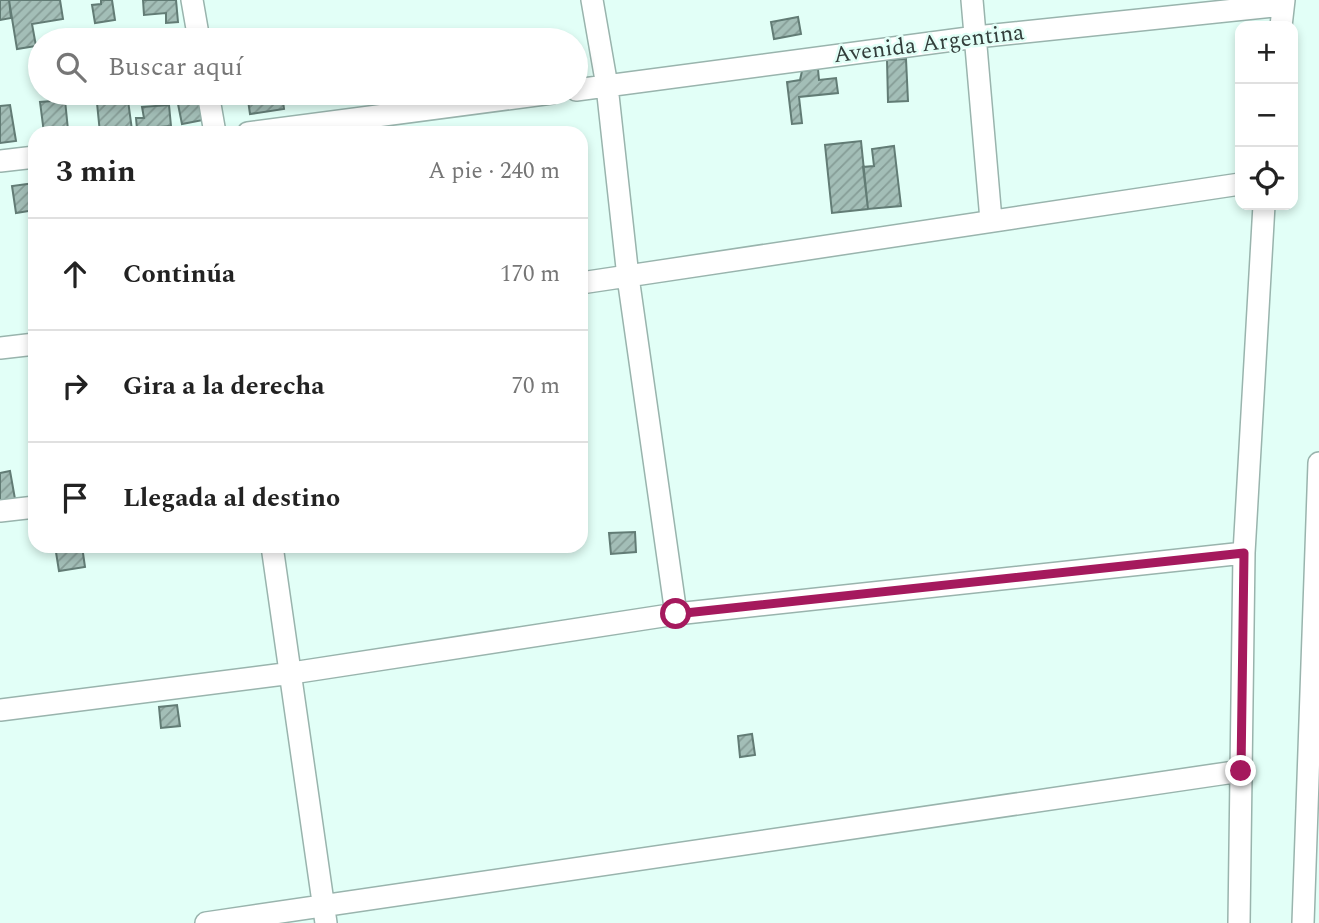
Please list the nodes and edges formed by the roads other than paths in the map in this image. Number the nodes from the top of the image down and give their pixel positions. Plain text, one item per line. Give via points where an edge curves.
1 (192, 0) edge
2 (592, 0) edge
3 (972, 0) edge
4 (1283, 10) edge
5 (197, 28) edge
6 (976, 37) junction
7 (607, 86) junction
8 (588, 88) edge
9 (210, 105) edge
10 (461, 105) edge
11 (214, 126) edge
12 (301, 126) edge
13 (28, 158) edge
14 (0, 161) edge
15 (1235, 185) edge
16 (1264, 210) edge
17 (991, 220) junction
18 (628, 278) junction
19 (588, 282) edge
20 (28, 345) edge
21 (0, 348) edge
22 (1319, 463) edge
23 (28, 508) edge
24 (0, 511) edge
25 (273, 553) edge
26 (1244, 553) junction
27 (676, 614) junction
28 (292, 673) junction
29 (0, 710) edge
30 (1241, 771) junction
31 (324, 914) edge
32 (206, 923) edge
33 (1239, 923) edge
34 (1303, 923) edge

1 - 5 street
2 - 7 street
3 - 6 street
4 - 6 street, Avenida Argentina
6 - 7 street, Avenida Argentina
6 - 17 street
7 - 8 street, Avenida Argentina
7 - 18 street
9 - 11 street
10 - 12 street
13 - 14 street
15 - 17 street
16 - 26 street
17 - 18 street
18 - 19 street
18 - 27 street
20 - 21 street
22 - 34 street
23 - 24 street
25 - 28 street
26 - 27 street
26 - 30 street
27 - 28 street
28 - 29 street
28 - 31 street
30 - 31 street
30 - 33 street
31 - 32 street

